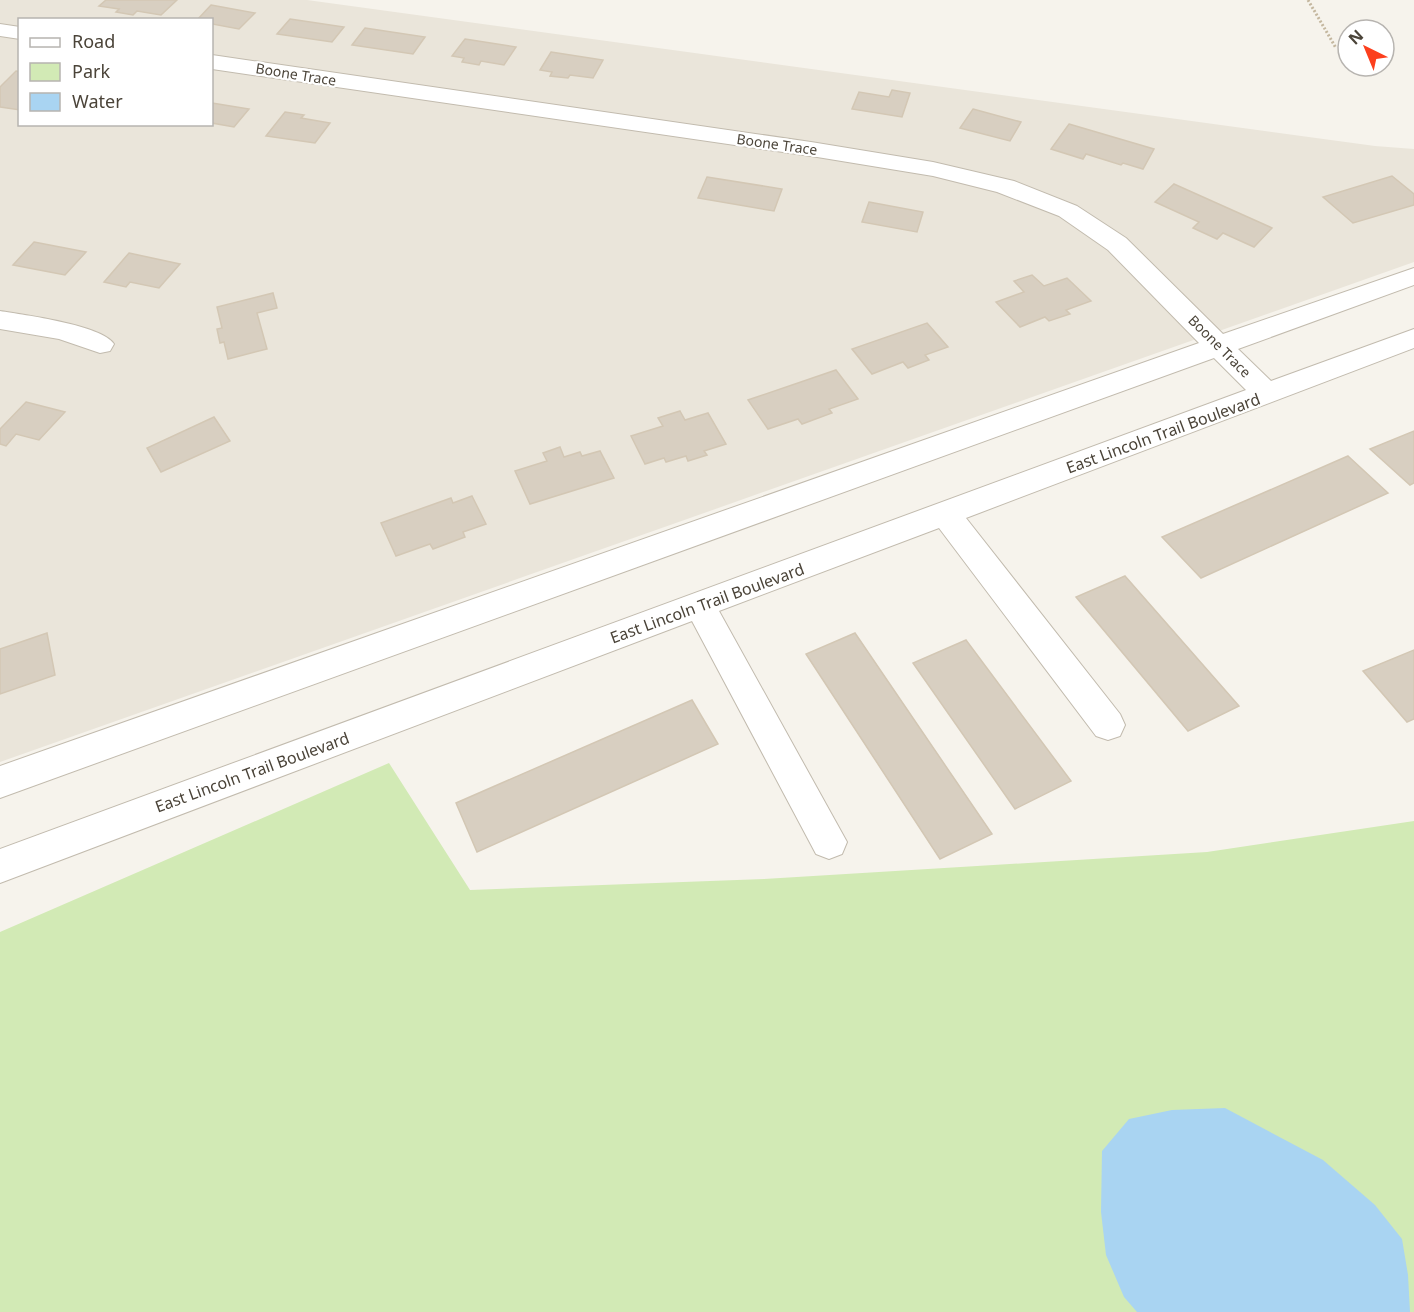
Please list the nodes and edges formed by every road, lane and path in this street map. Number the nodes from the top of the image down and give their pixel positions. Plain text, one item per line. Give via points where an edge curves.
1 (1308, 0) edge
2 (0, 30) edge
3 (18, 33) edge
4 (1336, 48) dead end
5 (213, 62) edge
6 (1413, 277) edge
7 (0, 320) edge
8 (1414, 338) edge
9 (100, 344) dead end
10 (1219, 345) junction
11 (1267, 394) junction
12 (946, 514) junction
13 (699, 606) junction
14 (1108, 725) dead end
15 (0, 782) edge
16 (829, 842) dead end
17 (0, 866) edge

1 - 4 path
2 - 3 street
5 - 10 street, Boone Trace via 812,149 933,169 1005,186 1095,226 1137,262
6 - 10 street
7 - 9 street via 63,332
8 - 11 street, East Lincoln Trail Boulevard
10 - 11 street, Boone Trace
10 - 15 street
11 - 12 street, East Lincoln Trail Boulevard
12 - 13 street, East Lincoln Trail Boulevard
12 - 14 street
13 - 16 street
13 - 17 street, East Lincoln Trail Boulevard

